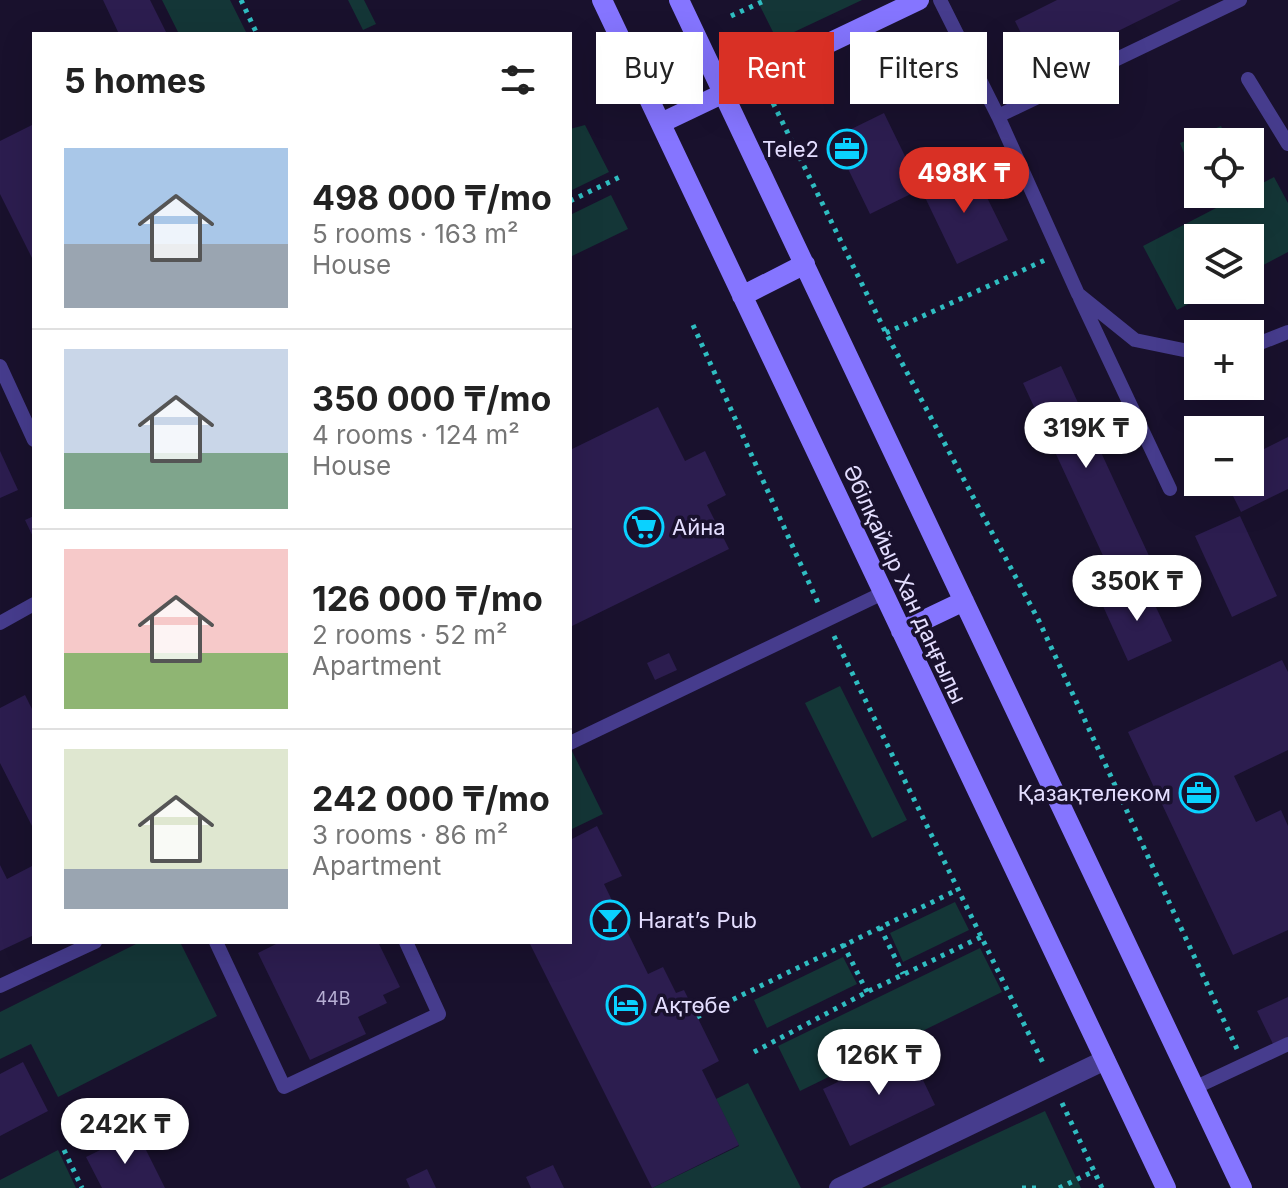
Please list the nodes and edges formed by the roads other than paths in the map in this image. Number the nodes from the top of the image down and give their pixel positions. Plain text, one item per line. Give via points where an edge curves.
1 (602, 0) edge
2 (679, 0) edge
3 (919, 0) edge
4 (940, 0) edge
5 (1240, 0) edge
6 (956, 32) edge
7 (834, 41) edge
8 (1248, 79) dead end
9 (719, 83) edge
10 (987, 94) edge
11 (719, 95) edge
12 (729, 104) edge
13 (998, 116) junction
14 (661, 123) junction
15 (1288, 144) edge
16 (805, 264) junction
17 (1078, 294) junction
18 (742, 296) junction
19 (1288, 332) edge
20 (1264, 341) edge
21 (1184, 350) edge
22 (0, 366) edge
23 (32, 436) edge
24 (1170, 489) dead end
25 (883, 593) junction
26 (964, 601) junction
27 (32, 605) edge
28 (0, 623) edge
29 (901, 631) junction
30 (572, 742) edge
31 (91, 944) edge
32 (217, 944) edge
33 (407, 944) edge
34 (0, 986) edge
35 (1288, 1044) edge
36 (1105, 1060) junction
37 (1194, 1088) junction
38 (839, 1188) edge
39 (1166, 1188) edge
40 (1242, 1188) edge

1 - 14 main road, Әбілқайыр Хан даңғылы
2 - 9 main road, Әбілқайыр Хан даңғылы
3 - 7 main road
4 - 6 lane
5 - 13 lane
8 - 15 lane
10 - 13 lane
11 - 14 main road
12 - 16 main road, Әбілқайыр Хан даңғылы
13 - 17 lane
14 - 18 main road, Әбілқайыр Хан даңғылы
16 - 18 main road
16 - 26 main road, Әбілқайыр Хан даңғылы
17 - 21 lane via 1135,340
17 - 24 lane
18 - 25 main road, Әбілқайыр Хан даңғылы
19 - 20 lane
22 - 23 lane
25 - 29 main road, Әбілқайыр Хан даңғылы
25 - 30 lane
26 - 29 main road
26 - 37 main road, Әбілқайыр Хан даңғылы
27 - 28 lane
29 - 36 main road, Әбілқайыр Хан даңғылы
31 - 34 lane
32 - 33 lane via 284,1087 439,1014
35 - 37 lane
36 - 38 street
36 - 39 main road, Әбілқайыр Хан даңғылы
37 - 40 main road, Әбілқайыр Хан даңғылы

